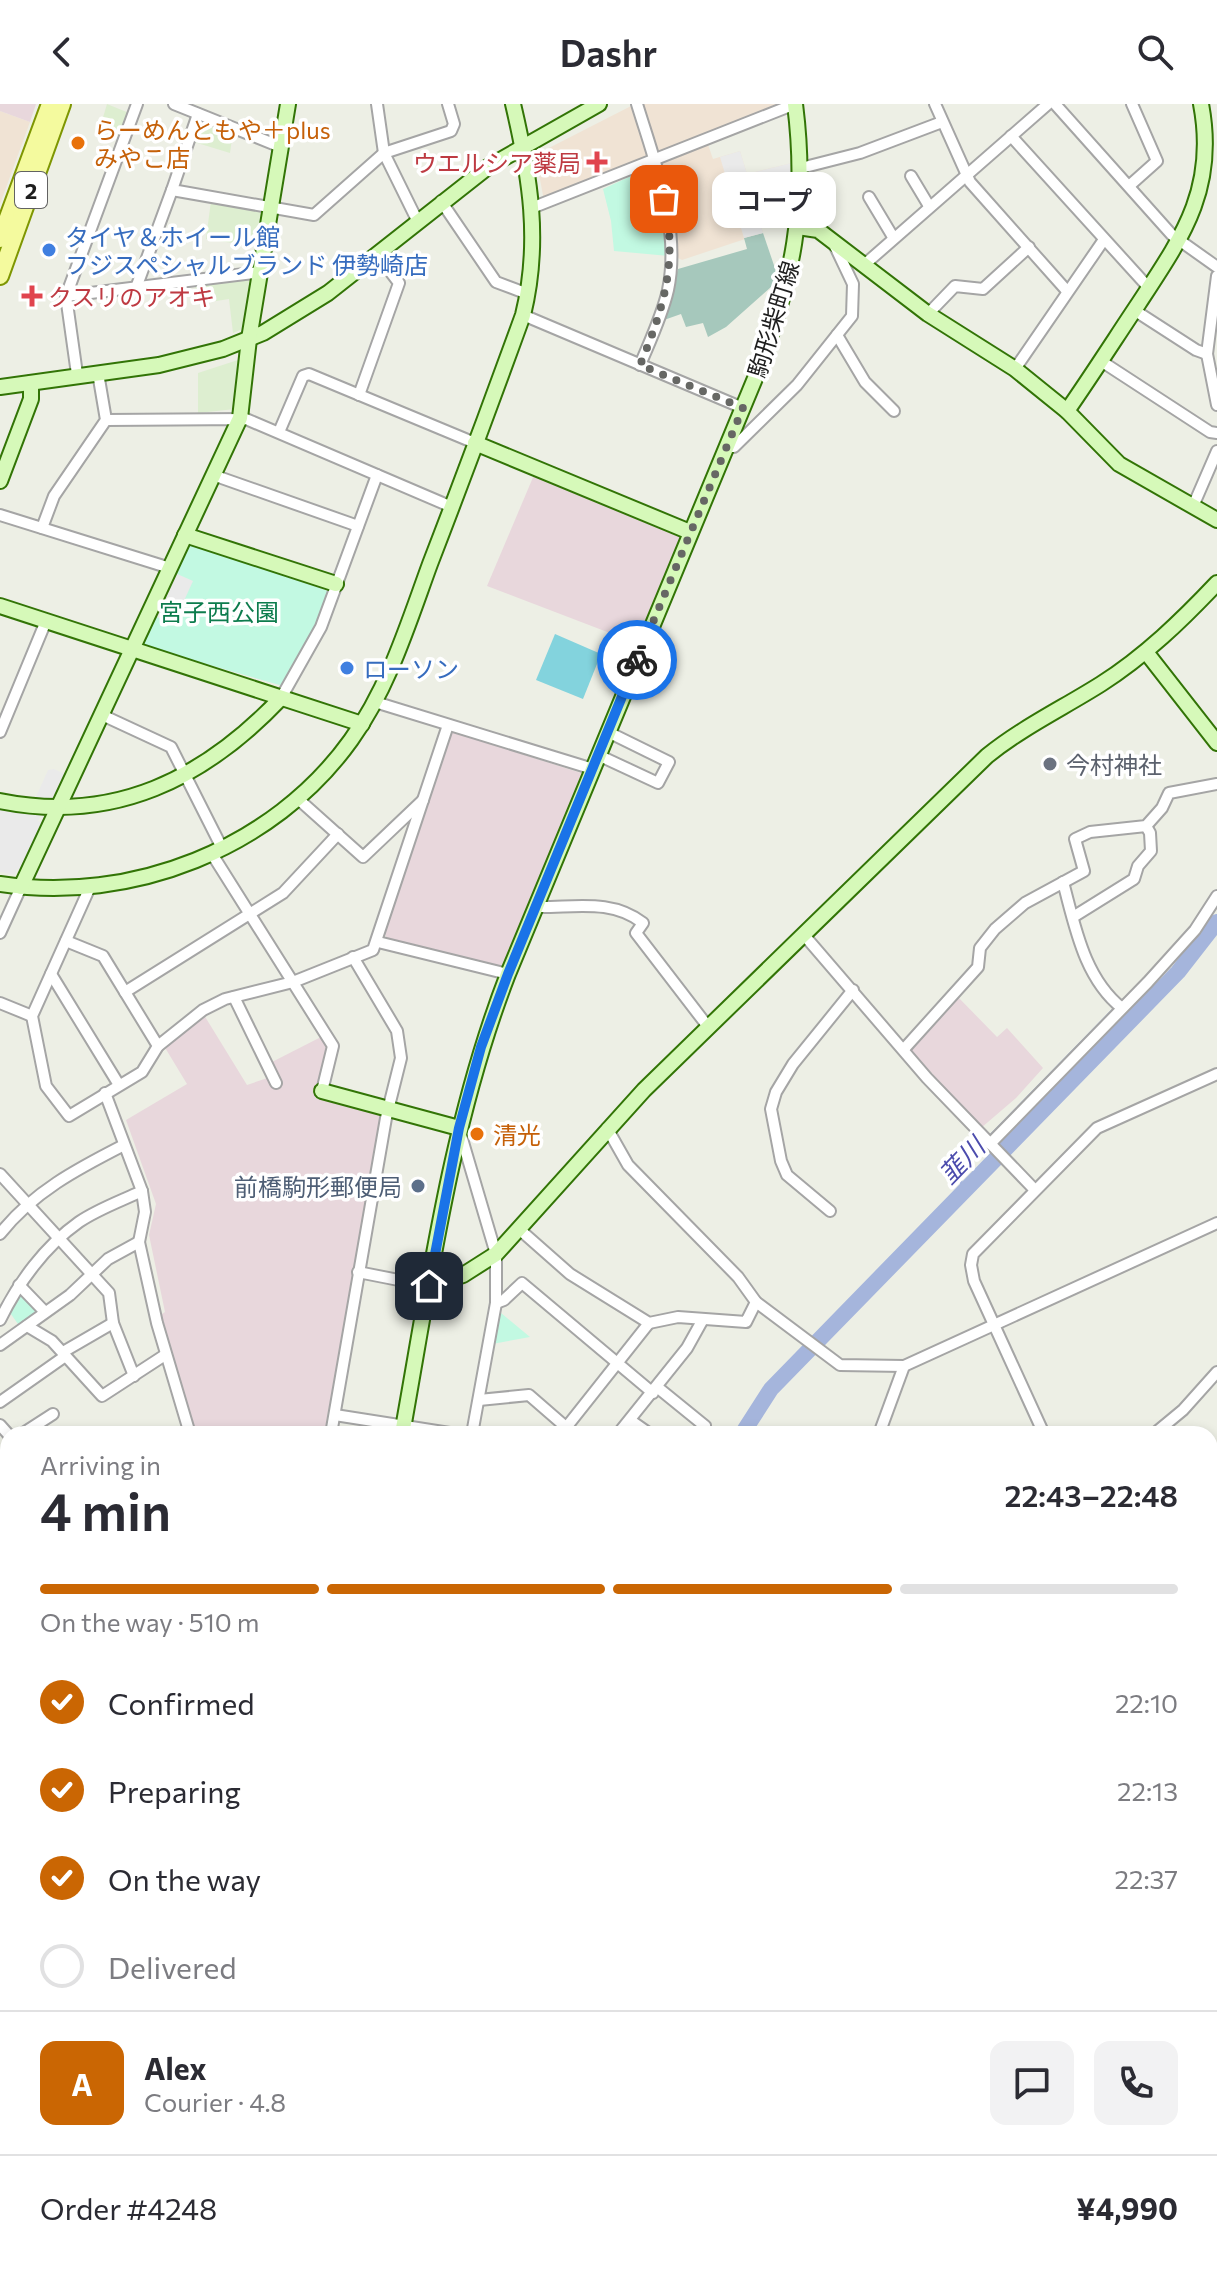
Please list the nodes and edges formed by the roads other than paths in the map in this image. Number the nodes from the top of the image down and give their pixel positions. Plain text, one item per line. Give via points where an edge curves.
1 (50, 104) edge
2 (62, 104) edge
3 (137, 104) edge
4 (174, 104) edge
5 (288, 104) edge
6 (377, 104) edge
7 (448, 104) edge
8 (513, 104) edge
9 (599, 104) edge
10 (637, 104) edge
11 (795, 104) edge
12 (935, 104) edge
13 (1048, 104) edge
14 (1055, 104) edge
15 (1132, 104) edge
16 (1201, 104) edge
17 (198, 114) junction
18 (1211, 121) edge
19 (942, 122) junction
20 (1011, 136) junction
21 (522, 146) junction
22 (281, 147) junction
23 (384, 153) junction
24 (654, 160) junction
25 (801, 168) junction
26 (966, 175) junction
27 (911, 176) dead end
28 (1129, 186) junction
29 (172, 190) junction
30 (869, 197) dead end
31 (441, 201) junction
32 (929, 206) junction
33 (534, 207) junction
34 (272, 209) junction
35 (417, 220) junction
36 (798, 227) junction
37 (893, 237) junction
38 (0, 239) edge
39 (833, 241) junction
40 (1103, 241) junction
41 (1179, 241) junction
42 (1029, 247) junction
43 (377, 254) junction
44 (864, 265) junction
45 (1217, 267) edge
46 (261, 272) junction
47 (0, 276) edge
48 (1217, 276) edge
49 (136, 288) junction
50 (1149, 288) junction
51 (1067, 291) junction
52 (528, 294) junction
53 (66, 296) junction
54 (1134, 310) junction
55 (928, 314) junction
56 (523, 315) junction
57 (837, 335) junction
58 (249, 339) junction
59 (1207, 354) junction
60 (1101, 361) junction
61 (640, 365) junction
62 (1015, 369) junction
63 (98, 373) junction
64 (77, 374) junction
65 (31, 383) junction
66 (0, 387) edge
67 (359, 395) junction
68 (1217, 405) edge
69 (743, 408) junction
70 (894, 411) dead end
71 (1067, 411) junction
72 (240, 418) junction
73 (106, 420) junction
74 (279, 432) junction
75 (1217, 433) edge
76 (475, 443) junction
77 (727, 447) junction
78 (1217, 451) edge
79 (213, 475) junction
80 (377, 475) junction
81 (0, 481) edge
82 (1194, 504) junction
83 (452, 507) junction
84 (0, 515) edge
85 (1217, 520) edge
86 (358, 526) junction
87 (42, 528) junction
88 (690, 532) junction
89 (185, 535) junction
90 (170, 568) junction
91 (1217, 583) edge
92 (336, 584) junction
93 (0, 606) edge
94 (46, 621) junction
95 (132, 649) junction
96 (1146, 652) junction
97 (281, 698) junction
98 (375, 702) junction
99 (102, 715) junction
100 (362, 724) junction
101 (448, 725) junction
102 (0, 732) edge
103 (608, 732) junction
104 (1217, 743) edge
105 (596, 762) junction
106 (186, 776) junction
107 (1217, 784) edge
108 (297, 798) junction
109 (424, 799) junction
110 (0, 801) edge
111 (58, 807) junction
112 (1146, 826) junction
113 (338, 834) junction
114 (217, 851) junction
115 (1063, 882) junction
116 (0, 884) edge
117 (21, 887) junction
118 (90, 887) junction
119 (1217, 896) edge
120 (536, 907) junction
121 (249, 916) junction
122 (1073, 917) junction
123 (0, 933) edge
124 (804, 935) junction
125 (66, 941) junction
126 (378, 942) junction
127 (353, 957) junction
128 (51, 974) junction
129 (508, 974) junction
130 (293, 982) junction
131 (853, 990) junction
132 (125, 992) junction
133 (234, 997) junction
134 (0, 1003) edge
135 (1122, 1008) junction
136 (32, 1016) junction
137 (709, 1028) junction
138 (158, 1046) junction
139 (904, 1049) junction
140 (1217, 1074) edge
141 (276, 1083) dead end
142 (119, 1085) junction
143 (322, 1091) joint
144 (105, 1093) junction
145 (389, 1110) junction
146 (459, 1128) junction
147 (607, 1128) junction
148 (124, 1145) junction
149 (992, 1146) junction
150 (0, 1174) edge
151 (1034, 1189) junction
152 (142, 1191) junction
153 (26, 1204) junction
154 (830, 1211) dead end
155 (1217, 1223) edge
156 (519, 1229) junction
157 (0, 1234) edge
158 (61, 1238) junction
159 (139, 1242) junction
160 (496, 1254) junction
161 (358, 1272) junction
162 (93, 1273) junction
163 (19, 1285) junction
164 (429, 1286) junction
165 (756, 1302) junction
166 (496, 1303) junction
167 (45, 1312) junction
168 (0, 1320) edge
169 (702, 1321) junction
170 (113, 1323) junction
171 (649, 1323) junction
172 (994, 1326) junction
173 (22, 1330) junction
174 (0, 1345) edge
175 (63, 1354) junction
176 (165, 1355) junction
177 (619, 1364) junction
178 (904, 1366) junction
179 (1217, 1372) edge
180 (134, 1376) junction
181 (655, 1390) junction
182 (479, 1400) junction
183 (0, 1402) edge
184 (53, 1414) dead end
185 (335, 1415) junction
186 (630, 1420) junction
187 (34, 1426) edge
188 (187, 1426) edge
189 (333, 1426) edge
190 (388, 1426) edge
191 (404, 1426) edge
192 (474, 1426) edge
193 (559, 1426) edge
194 (568, 1426) edge
195 (625, 1426) edge
196 (639, 1426) edge
197 (705, 1426) edge
198 (882, 1426) edge
199 (1040, 1426) edge
200 (1164, 1426) edge

1 - 38 main road, 2
2 - 47 main road, 2
3 - 53 street
4 - 17 street
5 - 22 street
6 - 23 street
7 - 23 street via 451,131
8 - 21 street
9 - 21 street
10 - 24 street
11 - 24 street
11 - 25 street, 駒形柴町線
12 - 19 street
13 - 20 street
14 - 28 street
15 - 28 street via 1157,161
16 - 18 street
17 - 22 street
17 - 29 street
18 - 41 street via 1202,184
19 - 25 street via 860,153
19 - 26 street
20 - 26 street
20 - 40 street
21 - 31 street
21 - 33 street
22 - 34 street
23 - 34 street via 314,215
23 - 35 street
24 - 33 street
24 - 61 street via 670,227 671,269 659,321
25 - 36 street, 駒形柴町線
26 - 32 street
26 - 42 street
27 - 32 street
28 - 41 street
29 - 34 street
29 - 49 street
30 - 37 street
31 - 35 street
31 - 52 street via 496,282
32 - 37 street
33 - 52 street
34 - 46 street
35 - 43 street
36 - 39 street via 818,230
36 - 69 street, 駒形柴町線 via 782,302
37 - 44 street
39 - 44 street
39 - 57 street via 853,284 852,316
40 - 50 street
40 - 51 street
41 - 45 street
41 - 50 street
42 - 51 street
42 - 55 street via 983,289 955,286
43 - 58 street via 316,303
43 - 67 street via 399,283
44 - 55 street
46 - 49 street
46 - 58 street
48 - 59 street
49 - 53 street
50 - 54 street
51 - 62 street
52 - 56 street
53 - 64 street
54 - 59 street
54 - 60 street
55 - 62 street
56 - 61 street
56 - 76 street
57 - 70 street via 865,382
57 - 77 street via 750,434
58 - 63 street via 189,359
58 - 72 street
59 - 68 street
60 - 71 street
60 - 75 street
61 - 69 street
62 - 71 street
63 - 64 street
63 - 73 street
64 - 65 street
65 - 66 street
65 - 81 street via 31,399
67 - 74 street via 305,374
67 - 76 street
69 - 77 street, 駒形柴町線
71 - 82 street via 1119,464
72 - 73 street
72 - 74 street
72 - 79 street
73 - 87 street via 54,496
74 - 80 street
76 - 83 street
76 - 88 street
77 - 88 street, 駒形柴町線
78 - 82 street
79 - 86 street
79 - 89 street
80 - 83 street
80 - 86 street
82 - 85 street
83 - 98 street
84 - 87 street
86 - 92 street
87 - 90 street
88 - 103 street, 駒形柴町線
89 - 90 street
89 - 92 street
90 - 95 street
91 - 96 street
92 - 97 street via 312,645
93 - 94 street
94 - 95 street
94 - 102 street
95 - 97 street
95 - 99 street
96 - 104 street
96 - 124 street via 987,756
97 - 100 street
97 - 106 street via 247,734
98 - 100 street
98 - 101 street
99 - 106 street via 171,747
99 - 111 street
100 - 108 street
101 - 105 street
101 - 109 street
103 - 105 street, 駒形柴町線
103 - 105 street via 669,762 658,783
105 - 120 street, 駒形柴町線
106 - 111 street via 110,803
106 - 114 street
107 - 112 street via 1169,793
108 - 113 street
108 - 114 street
109 - 113 street via 363,857
109 - 126 street
110 - 111 street
111 - 117 street
112 - 115 street via 1090,832 1075,839 1084,871
112 - 122 street via 1151,851 1134,879
113 - 121 street via 283,893
114 - 118 street via 154,875
114 - 121 street
115 - 122 street
115 - 139 street via 1025,903 986,939 978,967
116 - 117 street
117 - 118 street
117 - 123 street
118 - 125 street
119 - 135 street via 1195,930
120 - 129 street, 駒形柴町線
120 - 137 street via 617,907 638,919 643,923 636,933
121 - 130 street
121 - 132 street
122 - 135 street via 1085,960
124 - 131 street
124 - 137 street
125 - 128 street
125 - 132 street via 103,956
126 - 127 street via 373,950
126 - 129 street
127 - 130 street
127 - 145 street via 400,1038 401,1058
128 - 136 street
128 - 142 street
129 - 146 street, 駒形柴町線
130 - 133 street
130 - 143 street via 333,1046
131 - 139 street
131 - 154 street via 793,1064 771,1109 787,1175
132 - 138 street
133 - 138 street via 203,1010
133 - 141 street
134 - 136 street
135 - 149 street
136 - 144 street via 46,1086 69,1116
137 - 147 street
138 - 142 street via 142,1072
139 - 149 street
140 - 151 street via 1097,1128
142 - 144 street
143 - 145 street
144 - 148 street
145 - 146 street
145 - 161 street
146 - 160 street
146 - 164 street, 駒形柴町線
147 - 156 street
147 - 165 street via 628,1165
148 - 152 street
148 - 153 street
149 - 151 street
150 - 153 street
151 - 172 street via 971,1260 974,1281
152 - 158 street via 80,1221
152 - 159 street via 145,1212
153 - 157 street
153 - 158 street
155 - 172 street
156 - 160 street
156 - 171 street via 570,1274
158 - 162 street
158 - 163 street
159 - 162 street
159 - 176 street
160 - 164 street via 463,1275
160 - 166 street
161 - 164 street
161 - 185 street
162 - 167 street
162 - 170 street via 109,1293
163 - 167 street
163 - 168 street
164 - 191 street, 駒形柴町線
165 - 169 street via 746,1322
165 - 178 street via 840,1365
166 - 177 street via 522,1283
166 - 182 street
167 - 173 street
168 - 173 street
169 - 171 street via 678,1317
169 - 181 street
170 - 175 street
170 - 180 street
171 - 177 street
172 - 178 street
172 - 199 street
173 - 174 street
173 - 175 street
175 - 180 street via 102,1396
175 - 183 street
176 - 180 street
176 - 188 street
177 - 181 street
177 - 194 street
178 - 198 street
179 - 200 street
181 - 186 street
181 - 197 street
182 - 192 street
182 - 193 street via 529,1395
184 - 187 street
185 - 189 street
185 - 190 street
186 - 195 street
186 - 196 street

